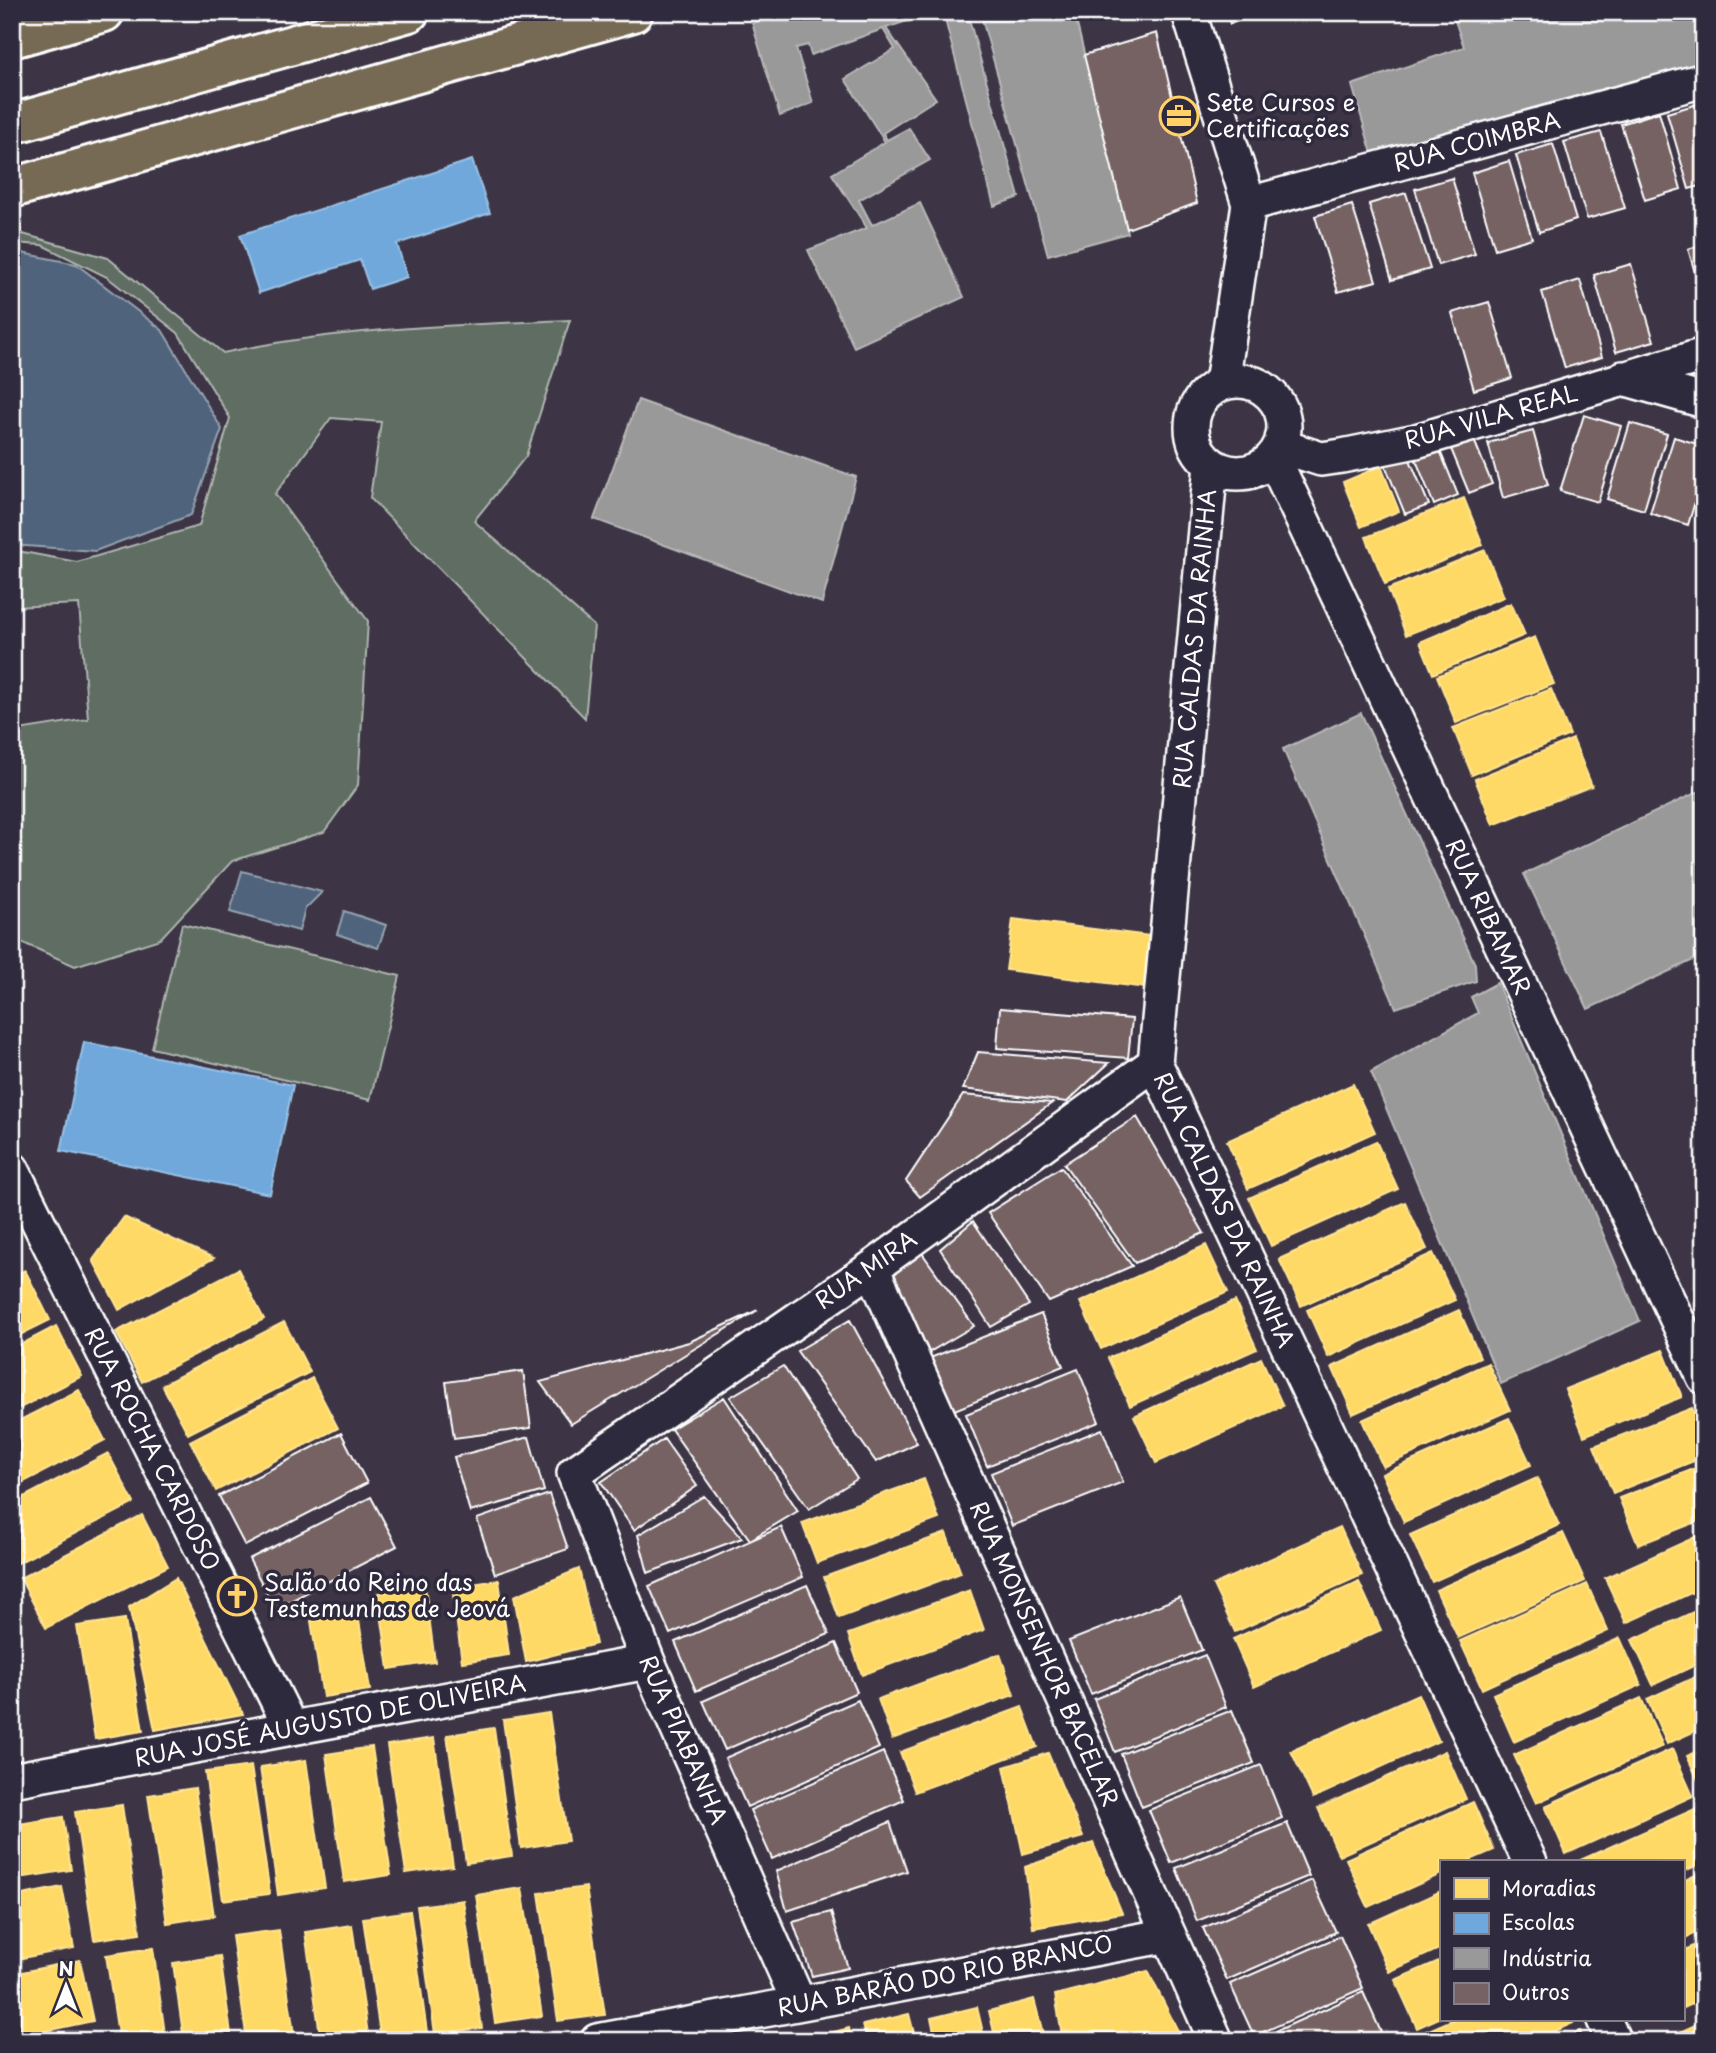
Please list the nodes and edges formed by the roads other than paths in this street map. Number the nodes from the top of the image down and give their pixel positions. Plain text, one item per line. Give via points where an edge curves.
1 (104, 12) edge
2 (409, 12) edge
3 (633, 12) edge
4 (1190, 16) dead end
5 (12, 38) edge
6 (1704, 80) edge
7 (12, 124) edge
8 (12, 188) edge
9 (1249, 204) junction
10 (1704, 355) edge
11 (1623, 378) junction
12 (1222, 383) junction
13 (1704, 401) edge
14 (1278, 448) junction
15 (1212, 465) junction
16 (1155, 1063) junction
17 (12, 1169) edge
18 (872, 1268) junction
19 (1704, 1377) edge
20 (574, 1473) joint
21 (648, 1662) junction
22 (291, 1728) junction
23 (12, 1780) edge
24 (1530, 1860) edge
25 (1169, 1935) junction
26 (799, 2003) junction
27 (1605, 2022) edge
28 (597, 2041) edge
29 (1216, 2041) edge
30 (1614, 2041) edge

1 - 5 highway
2 - 7 highway
3 - 8 highway
4 - 9 street
6 - 9 street, RUA COIMBRA
9 - 12 street
10 - 11 street, RUA VILA REAL
11 - 13 street
11 - 14 street, RUA VILA REAL via 1416,441 1321,459
12 - 14 street via 1250,382 1274,398 1281,410
12 - 15 street via 1199,401 1191,428 1201,455
14 - 15 street via 1263,466 1237,473
14 - 19 street, RUA RIBAMAR
15 - 16 street, RUA CALDAS DA RAINHA
16 - 18 street, RUA MIRA
16 - 24 street, RUA CALDAS DA RAINHA
17 - 22 street, RUA ROCHA CARDOSO
18 - 20 street, RUA MIRA
18 - 25 street, RUA MONSENHOR BACELAR
20 - 21 street, RUA PIABANHA
21 - 22 street, RUA JOSÉ AUGUSTO DE OLIVEIRA
21 - 26 street, RUA PIABANHA
22 - 23 street, RUA JOSÉ AUGUSTO DE OLIVEIRA
25 - 26 street, RUA BARÃO DO RIO BRANCO
25 - 29 street, RUA MONSENHOR BACELAR
26 - 28 street, RUA BARÃO DO RIO BRANCO
27 - 30 street

